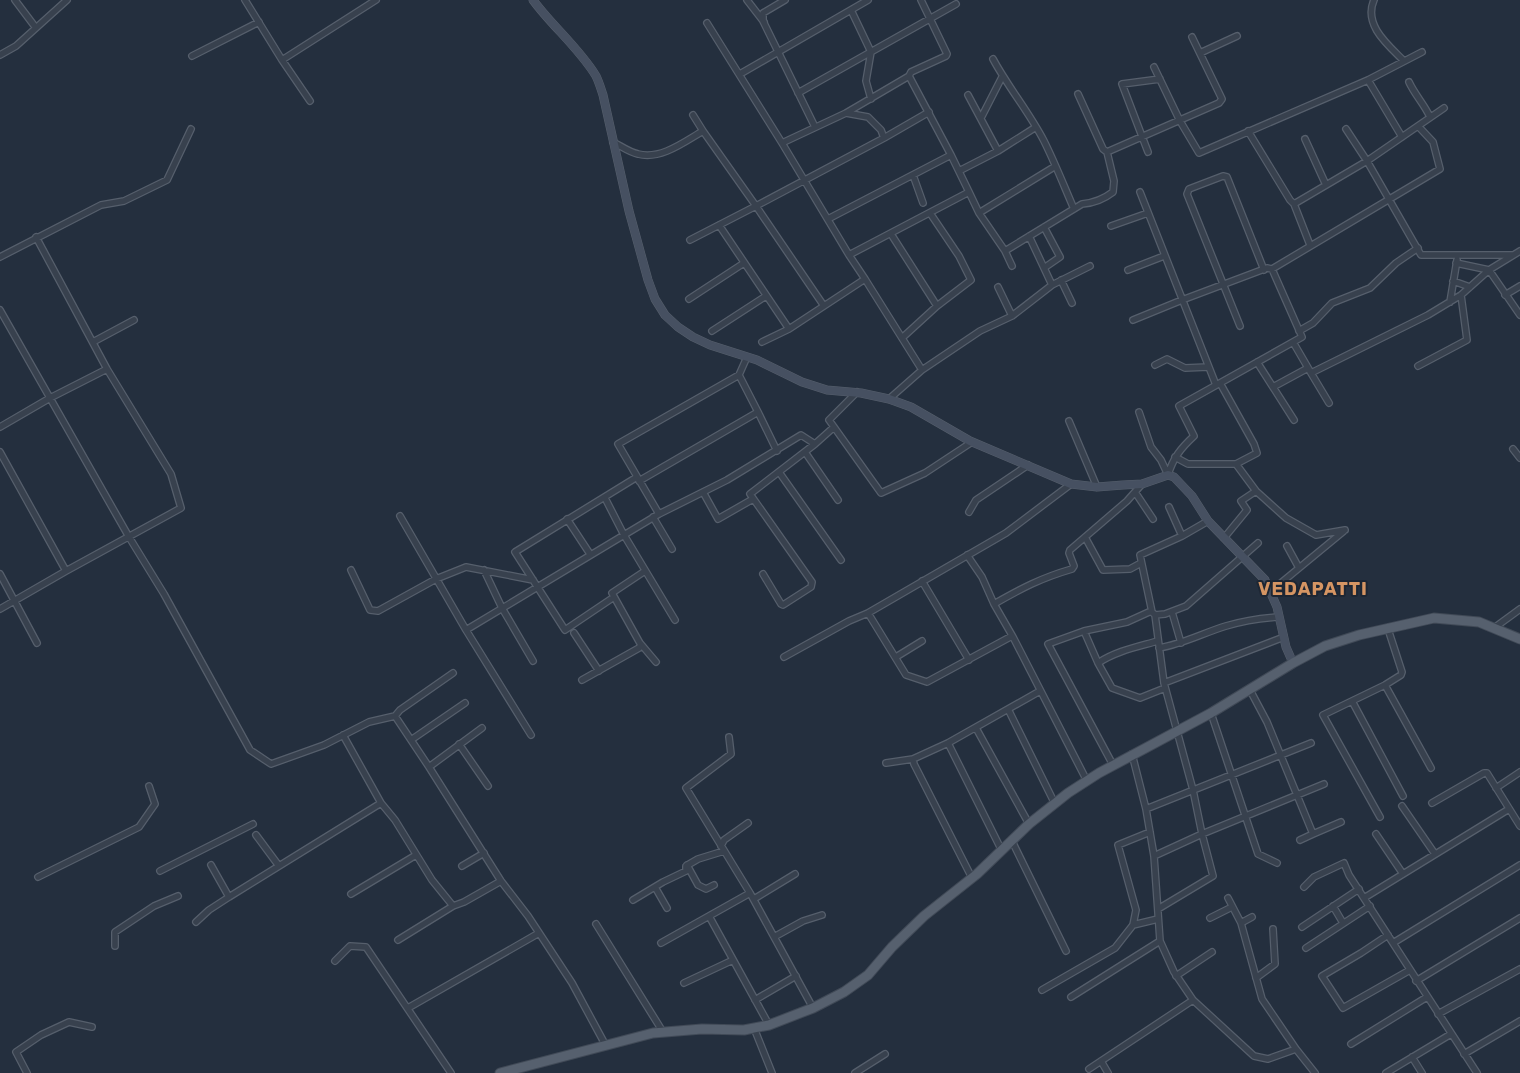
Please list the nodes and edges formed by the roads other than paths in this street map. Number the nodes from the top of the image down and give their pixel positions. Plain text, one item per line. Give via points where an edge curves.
1 (15, 0) edge
2 (67, 0) edge
3 (245, 0) edge
4 (376, 0) edge
5 (532, 0) edge
6 (747, 0) edge
7 (785, 0) edge
8 (868, 0) edge
9 (922, 0) edge
10 (1374, 0) edge
11 (956, 4) dead end
12 (851, 10) junction
13 (931, 19) junction
14 (258, 22) junction
15 (707, 22) dead end
16 (764, 22) junction
17 (36, 28) junction
18 (1238, 36) dead end
19 (1192, 37) dead end
20 (778, 51) junction
21 (871, 52) junction
22 (1422, 52) dead end
23 (1200, 53) junction
24 (0, 56) edge
25 (192, 56) dead end
26 (993, 59) dead end
27 (282, 60) junction
28 (1404, 62) junction
29 (1154, 67) dead end
30 (740, 74) junction
31 (909, 76) junction
32 (1002, 77) junction
33 (1160, 79) junction
34 (1368, 80) junction
35 (1409, 82) dead end
36 (798, 92) junction
37 (1078, 94) dead end
38 (968, 95) dead end
39 (870, 99) junction
40 (310, 101) dead end
41 (1444, 108) dead end
42 (929, 112) junction
43 (846, 113) junction
44 (693, 115) dead end
45 (1430, 117) junction
46 (981, 118) junction
47 (1180, 121) junction
48 (1418, 126) junction
49 (815, 127) junction
50 (1036, 127) junction
51 (191, 129) dead end
52 (1346, 129) dead end
53 (703, 131) junction
54 (1248, 131) junction
55 (1402, 137) junction
56 (884, 138) junction
57 (1142, 138) junction
58 (1305, 138) dead end
59 (613, 142) junction
60 (782, 143) junction
61 (998, 151) junction
62 (1107, 152) junction
63 (1148, 152) dead end
64 (951, 155) junction
65 (1367, 160) junction
66 (1054, 167) junction
67 (959, 171) junction
68 (913, 175) junction
69 (804, 180) junction
70 (1326, 185) junction
71 (969, 192) junction
72 (1140, 192) dead end
73 (1390, 199) junction
74 (923, 203) dead end
75 (1294, 204) junction
76 (756, 206) junction
77 (1074, 209) junction
78 (930, 213) junction
79 (979, 213) junction
80 (1148, 213) junction
81 (828, 219) junction
82 (719, 225) junction
83 (1111, 226) dead end
84 (1044, 227) junction
85 (891, 234) junction
86 (1029, 236) junction
87 (36, 238) junction
88 (690, 240) dead end
89 (1310, 245) junction
90 (1418, 248) junction
91 (1005, 251) junction
92 (1520, 251) edge
93 (849, 255) junction
94 (1457, 255) junction
95 (1164, 256) junction
96 (1513, 256) junction
97 (0, 257) edge
98 (744, 263) junction
99 (1456, 263) junction
100 (1012, 266) dead end
101 (1090, 266) dead end
102 (1044, 268) junction
103 (1272, 269) junction
104 (1128, 270) dead end
105 (1264, 270) junction
106 (1489, 270) junction
107 (865, 279) junction
108 (1061, 280) junction
109 (1453, 281) junction
110 (1223, 284) junction
111 (1052, 285) junction
112 (1520, 286) edge
113 (998, 287) dead end
114 (1470, 287) junction
115 (1462, 295) junction
116 (1505, 295) junction
117 (766, 296) junction
118 (689, 299) dead end
119 (1182, 300) junction
120 (1450, 302) junction
121 (1072, 303) dead end
122 (824, 306) junction
123 (937, 306) junction
124 (0, 310) edge
125 (1520, 315) edge
126 (1012, 316) junction
127 (134, 320) dead end
128 (1133, 320) dead end
129 (1240, 326) dead end
130 (789, 329) junction
131 (712, 331) dead end
132 (1299, 331) junction
133 (902, 338) junction
134 (93, 342) junction
135 (762, 342) dead end
136 (1293, 342) junction
137 (747, 357) junction
138 (1257, 362) junction
139 (1155, 366) dead end
140 (1418, 366) dead end
141 (1208, 367) junction
142 (107, 369) junction
143 (922, 370) junction
144 (1310, 370) junction
145 (739, 375) junction
146 (1218, 384) junction
147 (1273, 387) junction
148 (857, 392) junction
149 (50, 398) junction
150 (888, 399) junction
151 (1329, 403) dead end
152 (758, 412) junction
153 (1139, 412) dead end
154 (1294, 420) dead end
155 (1069, 421) dead end
156 (0, 427) edge
157 (834, 427) junction
158 (972, 442) junction
159 (815, 444) junction
160 (1513, 450) dead end
161 (777, 451) junction
162 (0, 452) edge
163 (805, 452) junction
164 (1175, 457) junction
165 (1520, 458) edge
166 (1236, 464) junction
167 (1028, 465) junction
168 (779, 472) junction
169 (1168, 475) junction
170 (638, 479) junction
171 (1070, 484) junction
172 (1142, 484) junction
173 (1097, 486) junction
174 (1256, 491) junction
175 (703, 492) junction
176 (1135, 492) junction
177 (605, 498) junction
178 (753, 499) junction
179 (838, 500) dead end
180 (1169, 507) dead end
181 (969, 512) dead end
182 (659, 514) junction
183 (400, 516) dead end
184 (653, 517) junction
185 (567, 519) junction
186 (1153, 519) dead end
187 (1208, 521) junction
188 (624, 535) junction
189 (129, 536) junction
190 (1182, 536) junction
191 (1085, 537) junction
192 (1224, 538) junction
193 (1258, 543) dead end
194 (1286, 546) dead end
195 (672, 550) dead end
196 (590, 554) junction
197 (967, 555) junction
198 (1243, 558) junction
199 (841, 560) dead end
200 (1141, 563) junction
201 (1299, 568) junction
202 (351, 570) dead end
203 (484, 570) junction
204 (66, 571) junction
205 (645, 571) junction
206 (0, 574) edge
207 (763, 574) dead end
208 (436, 580) junction
209 (533, 580) junction
210 (922, 581) junction
211 (536, 586) junction
212 (1270, 592) junction
213 (614, 597) junction
214 (15, 600) junction
215 (994, 604) junction
216 (502, 608) junction
217 (0, 609) edge
218 (1520, 609) edge
219 (1172, 612) junction
220 (868, 613) junction
221 (1154, 614) junction
222 (1280, 616) junction
223 (675, 620) dead end
224 (1494, 628) junction
225 (1388, 629) junction
226 (466, 630) junction
227 (1084, 631) junction
228 (574, 633) dead end
229 (1012, 636) junction
230 (1284, 637) junction
231 (1520, 639) edge
232 (922, 641) dead end
233 (37, 643) dead end
234 (640, 643) junction
235 (1182, 643) junction
236 (1159, 645) junction
237 (896, 657) junction
238 (784, 658) dead end
239 (969, 660) junction
240 (533, 661) dead end
241 (656, 662) dead end
242 (1098, 663) junction
243 (1293, 663) junction
244 (599, 671) junction
245 (453, 673) dead end
246 (582, 680) dead end
247 (1164, 685) junction
248 (1385, 685) junction
249 (1250, 690) junction
250 (1040, 691) junction
251 (1352, 701) junction
252 (465, 703) dead end
253 (1008, 709) junction
254 (1211, 713) junction
255 (395, 716) junction
256 (482, 728) dead end
257 (976, 728) junction
258 (1177, 731) junction
259 (343, 735) junction
260 (531, 735) dead end
261 (729, 737) dead end
262 (411, 740) junction
263 (948, 743) junction
264 (1311, 743) dead end
265 (459, 744) junction
266 (1132, 754) junction
267 (1280, 754) junction
268 (913, 759) junction
269 (886, 763) dead end
270 (1113, 765) junction
271 (429, 767) junction
272 (1430, 768) dead end
273 (1520, 772) edge
274 (1232, 774) junction
275 (1087, 781) junction
276 (1324, 784) dead end
277 (149, 786) dead end
278 (488, 786) dead end
279 (1496, 788) junction
280 (1193, 790) junction
281 (1297, 795) junction
282 (1403, 796) dead end
283 (381, 803) junction
284 (1432, 803) dead end
285 (1055, 804) junction
286 (1402, 806) dead end
287 (1146, 809) junction
288 (1509, 809) junction
289 (1246, 817) junction
290 (1380, 817) dead end
291 (1340, 822) dead end
292 (748, 823) dead end
293 (253, 824) dead end
294 (1029, 824) junction
295 (1520, 826) edge
296 (1150, 832) junction
297 (1202, 834) junction
298 (1313, 834) junction
299 (1376, 834) dead end
300 (256, 835) dead end
301 (1300, 840) dead end
302 (1012, 841) junction
303 (723, 848) junction
304 (1002, 850) junction
305 (484, 853) junction
306 (1435, 854) junction
307 (416, 856) junction
308 (1154, 856) junction
309 (1277, 863) dead end
310 (211, 865) dead end
311 (1520, 865) edge
312 (279, 866) junction
313 (462, 866) dead end
314 (687, 866) junction
315 (160, 871) dead end
316 (795, 874) dead end
317 (1403, 874) junction
318 (38, 877) dead end
319 (972, 878) junction
320 (502, 881) junction
321 (714, 885) dead end
322 (655, 887) junction
323 (1304, 888) dead end
324 (1359, 889) junction
325 (750, 892) junction
326 (351, 894) dead end
327 (178, 896) dead end
328 (229, 897) junction
329 (1228, 898) dead end
330 (1364, 898) junction
331 (754, 899) junction
332 (633, 900) dead end
333 (453, 906) junction
334 (1232, 906) junction
335 (1333, 906) junction
336 (1370, 906) junction
337 (667, 908) dead end
338 (1158, 909) junction
339 (822, 915) dead end
340 (709, 916) junction
341 (1252, 917) dead end
342 (1210, 918) dead end
343 (1520, 918) edge
344 (1158, 920) junction
345 (196, 922) dead end
346 (1241, 923) junction
347 (1343, 923) junction
348 (596, 924) dead end
349 (1133, 925) junction
350 (1302, 927) dead end
351 (1273, 930) dead end
352 (539, 933) junction
353 (1388, 935) junction
354 (774, 937) junction
355 (398, 940) dead end
356 (1160, 941) junction
357 (661, 943) dead end
358 (1393, 943) junction
359 (115, 946) dead end
360 (1306, 948) dead end
361 (1066, 950) dead end
362 (1212, 952) dead end
363 (733, 960) junction
364 (335, 961) dead end
365 (1520, 969) edge
366 (1410, 970) junction
367 (796, 976) junction
368 (1176, 976) junction
369 (1256, 978) junction
370 (1416, 981) junction
371 (684, 983) dead end
372 (1042, 990) dead end
373 (1071, 997) dead end
374 (1427, 997) junction
375 (755, 1000) junction
376 (1193, 1000) junction
377 (408, 1008) junction
378 (813, 1008) junction
379 (1438, 1014) junction
380 (1520, 1021) edge
381 (768, 1025) junction
382 (92, 1027) dead end
383 (754, 1028) junction
384 (663, 1032) junction
385 (1451, 1034) junction
386 (1351, 1044) dead end
387 (606, 1046) junction
388 (1296, 1049) junction
389 (885, 1054) dead end
390 (1464, 1054) junction
391 (1412, 1057) junction
392 (1101, 1061) junction
393 (1089, 1069) dead end
394 (514, 1071) edge
395 (27, 1073) edge
396 (452, 1073) edge
397 (500, 1073) edge
398 (772, 1073) edge
399 (855, 1073) edge
400 (1108, 1073) edge
401 (1315, 1073) edge
402 (1386, 1073) edge
403 (1422, 1073) edge
404 (1476, 1073) edge

1 - 17 street
2 - 17 street
3 - 14 street
4 - 27 street
5 - 59 street via 596,77
6 - 16 street
7 - 16 street via 763,14
8 - 12 street
9 - 13 street
10 - 28 street via 1370,8 1376,31
11 - 13 street
12 - 20 street
12 - 21 street
13 - 21 street
13 - 31 street via 947,54
14 - 25 street
14 - 27 street
15 - 30 street
16 - 20 street
17 - 24 street
18 - 23 street
19 - 23 street
20 - 30 street
20 - 36 street
21 - 36 street
21 - 39 street via 866,81
22 - 28 street
23 - 47 street via 1222,99
26 - 32 street
27 - 40 street
28 - 34 street
29 - 33 street
30 - 60 street
31 - 39 street
31 - 42 street
32 - 46 street
32 - 50 street
33 - 47 street
33 - 57 street via 1122,84
34 - 54 street
34 - 55 street
35 - 45 street
36 - 49 street
37 - 62 street
38 - 46 street
39 - 43 street
41 - 45 street
42 - 56 street
42 - 64 street
43 - 49 street
43 - 56 street via 868,117
44 - 53 street
45 - 48 street
46 - 61 street
47 - 54 street via 1199,153
47 - 57 street
48 - 55 street
48 - 73 street via 1433,142 1440,168
49 - 60 street
50 - 61 street
50 - 66 street
51 - 87 street via 167,180 124,201 101,205
52 - 65 street
53 - 59 street via 667,151 651,155 638,154
53 - 76 street
54 - 75 street
55 - 65 street
56 - 69 street
57 - 62 street
57 - 63 street
58 - 70 street
59 - 137 street via 655,299 665,315 692,337
60 - 69 street
61 - 67 street
62 - 77 street via 1114,180 1113,192
64 - 67 street
64 - 68 street
65 - 70 street
65 - 73 street
66 - 77 street
66 - 79 street
67 - 71 street
68 - 74 street
68 - 81 street
69 - 76 street
69 - 81 street
70 - 75 street
71 - 78 street
71 - 79 street
72 - 80 street
73 - 89 street
73 - 90 street
75 - 89 street
76 - 82 street
76 - 122 street
77 - 84 street
78 - 85 street
78 - 123 street via 971,280
79 - 91 street
80 - 83 street
80 - 95 street
81 - 93 street
82 - 88 street
82 - 98 street
84 - 86 street
84 - 102 street via 1060,257
85 - 93 street
85 - 123 street
86 - 91 street
86 - 102 street
87 - 97 street
87 - 134 street
89 - 103 street
90 - 94 street via 1421,255
90 - 132 street via 1396,263 1370,288 1332,303 1313,323
91 - 100 street
92 - 96 street
93 - 107 street
94 - 96 street
94 - 99 street
95 - 104 street
95 - 119 street
96 - 106 street
98 - 117 street
98 - 118 street
99 - 106 street
99 - 109 street
101 - 108 street
102 - 111 street
103 - 105 street
103 - 132 street
105 - 110 street
105 - 110 street via 1228,177 1223,176 1189,189 1187,194
106 - 114 street
106 - 116 street
107 - 122 street
107 - 133 street
108 - 111 street
108 - 121 street
109 - 114 street
109 - 120 street
110 - 119 street
110 - 129 street
111 - 126 street
112 - 116 street
113 - 126 street
114 - 115 street
115 - 120 street
115 - 140 street via 1467,340
116 - 125 street
117 - 130 street
117 - 131 street
119 - 128 street
119 - 141 street
120 - 144 street
122 - 130 street
123 - 133 street
124 - 149 street
126 - 143 street via 980,331
127 - 134 street
130 - 135 street
132 - 136 street via 1302,337
133 - 143 street
134 - 142 street
136 - 138 street
136 - 144 street
137 - 145 street
137 - 148 street via 827,390
138 - 146 street
138 - 147 street
139 - 141 street via 1167,359 1186,368
141 - 146 street
142 - 149 street
142 - 189 street via 171,474 181,508
143 - 150 street
144 - 147 street
144 - 151 street
145 - 152 street
145 - 170 street via 618,444
146 - 164 street via 1179,406 1194,436
146 - 166 street via 1257,453
147 - 154 street
148 - 150 street
148 - 157 street via 829,420
149 - 156 street
149 - 189 street
150 - 158 street via 911,407
152 - 161 street
152 - 170 street
153 - 169 street via 1151,447
155 - 173 street
157 - 158 street via 881,493 925,473
157 - 159 street
158 - 167 street
159 - 161 street via 801,435
159 - 163 street
160 - 165 street
161 - 175 street
162 - 204 street
163 - 168 street
163 - 179 street
164 - 166 street via 1188,464
164 - 169 street
166 - 174 street
167 - 171 street
167 - 181 street via 976,500
168 - 178 street via 750,494
168 - 199 street
169 - 172 street
169 - 187 street via 1192,496
170 - 177 street
170 - 182 street
171 - 173 street
171 - 197 street via 1006,533
172 - 173 street
172 - 176 street
174 - 192 street via 1241,501 1247,510
174 - 201 street via 1286,518 1316,534 1345,530
175 - 178 street via 718,518
175 - 182 street
176 - 186 street
176 - 191 street
177 - 185 street
177 - 188 street
178 - 207 street via 812,585 784,605 780,604
180 - 190 street
182 - 184 street
183 - 208 street
184 - 188 street
184 - 195 street
185 - 196 street
185 - 209 street via 516,550
187 - 190 street
187 - 192 street
188 - 196 street
188 - 205 street
189 - 204 street
189 - 259 street via 250,750 271,764
190 - 200 street via 1140,555
191 - 200 street via 1103,570 1130,569
191 - 215 street via 1070,550 1072,569 1029,584
192 - 198 street
193 - 198 street
194 - 201 street
196 - 211 street
197 - 210 street
197 - 215 street via 982,577
198 - 212 street via 1265,580
198 - 219 street via 1186,606
200 - 221 street
201 - 212 street
202 - 208 street via 370,610 378,611
203 - 208 street via 466,567
203 - 209 street
203 - 216 street
204 - 214 street
205 - 213 street via 612,593
205 - 223 street
206 - 214 street
208 - 226 street
209 - 211 street
210 - 220 street
210 - 239 street
211 - 213 street via 565,630
211 - 216 street
212 - 222 street
213 - 234 street
214 - 217 street
214 - 233 street
215 - 229 street
216 - 226 street
216 - 240 street
218 - 224 street
219 - 221 street
219 - 235 street
220 - 237 street
220 - 238 street
221 - 227 street via 1146,613 1127,622
221 - 236 street
222 - 230 street
222 - 235 street via 1226,626
224 - 225 main road via 1480,622 1434,618
224 - 231 main road
225 - 243 main road via 1325,646
225 - 248 street via 1402,672
226 - 260 street
227 - 242 street
227 - 270 street via 1048,644
228 - 244 street
229 - 239 street
229 - 250 street
230 - 243 street
230 - 247 street
232 - 237 street
234 - 241 street
234 - 244 street via 639,648
235 - 236 street
236 - 242 street via 1124,650
236 - 247 street
237 - 239 street via 906,676 927,682
242 - 247 street via 1112,688 1140,698
243 - 249 main road
244 - 246 street
245 - 255 street
247 - 258 street
248 - 251 street
248 - 272 street
249 - 254 main road
249 - 267 street
250 - 253 street
250 - 275 street
251 - 282 street
251 - 290 street via 1323,716
252 - 262 street
253 - 257 street
253 - 285 street
254 - 258 main road
254 - 274 street
255 - 259 street via 369,722
255 - 262 street
256 - 265 street
257 - 263 street
257 - 294 street
258 - 266 main road
258 - 280 street
259 - 283 street
261 - 303 street via 731,754 686,788
262 - 271 street
263 - 268 street
263 - 304 street
264 - 267 street
265 - 271 street
265 - 278 street
266 - 270 main road
266 - 287 street
267 - 274 street
267 - 281 street
268 - 269 street
268 - 319 street
270 - 275 main road
271 - 305 street
273 - 279 street
274 - 280 street
274 - 289 street
275 - 285 main road
276 - 281 street
277 - 318 street via 156,804 139,827
279 - 284 street via 1484,772
279 - 288 street
280 - 287 street
280 - 297 street
281 - 289 street
281 - 298 street
283 - 307 street
283 - 312 street
285 - 294 main road
286 - 306 street
287 - 296 street
288 - 295 street
288 - 306 street
289 - 297 street
289 - 309 street via 1258,854
291 - 298 street
292 - 303 street via 724,840
293 - 315 street
294 - 302 main road
296 - 308 street
296 - 349 street via 1118,845 1136,910
297 - 308 street
297 - 338 street via 1213,876
298 - 301 street
299 - 317 street
300 - 312 street
302 - 304 main road
302 - 361 street
303 - 314 street
303 - 325 street
304 - 319 main road
305 - 313 street
305 - 320 street
306 - 317 street
307 - 326 street
307 - 333 street
308 - 338 street
310 - 328 street
311 - 358 street
312 - 328 street
314 - 321 street via 698,885 706,890
314 - 322 street via 686,871
316 - 331 street
317 - 330 street
319 - 378 main road via 924,916 868,975
320 - 333 street
320 - 352 street
322 - 332 street
322 - 337 street
323 - 324 street via 1314,877 1344,864
324 - 330 street
324 - 335 street
325 - 331 street
325 - 340 street
327 - 359 street via 154,906 115,932
328 - 345 street
329 - 334 street
330 - 336 street
331 - 354 street
333 - 355 street
334 - 342 street
334 - 346 street
335 - 347 street
335 - 350 street
336 - 347 street
336 - 353 street
338 - 344 street
339 - 354 street
340 - 357 street
340 - 363 street
341 - 346 street
343 - 370 street
344 - 349 street
344 - 356 street
346 - 369 street
347 - 360 street
348 - 384 street
349 - 372 street via 1115,948
351 - 369 street via 1275,964
352 - 377 street
352 - 387 street via 572,983
353 - 358 street
353 - 366 street via 1322,976 1343,1008
354 - 367 street
356 - 368 street
356 - 373 street
358 - 366 street
362 - 368 street
363 - 371 street
363 - 375 street
364 - 377 street via 350,946 366,947
365 - 379 street
366 - 370 street
367 - 375 street
367 - 378 street
368 - 376 street
369 - 388 street via 1262,999
370 - 374 street
374 - 379 street
374 - 386 street
375 - 381 street
376 - 388 street via 1254,1056 1268,1059
376 - 392 street
377 - 396 street
378 - 381 main road
379 - 385 street
380 - 390 street
381 - 383 main road
382 - 395 street via 69,1022 16,1052
383 - 384 main road
383 - 398 street
384 - 387 main road
385 - 390 street
385 - 391 street
387 - 394 main road
388 - 401 street
389 - 399 street
390 - 404 street
391 - 402 street
391 - 403 street
392 - 393 street
392 - 400 street
394 - 397 main road

